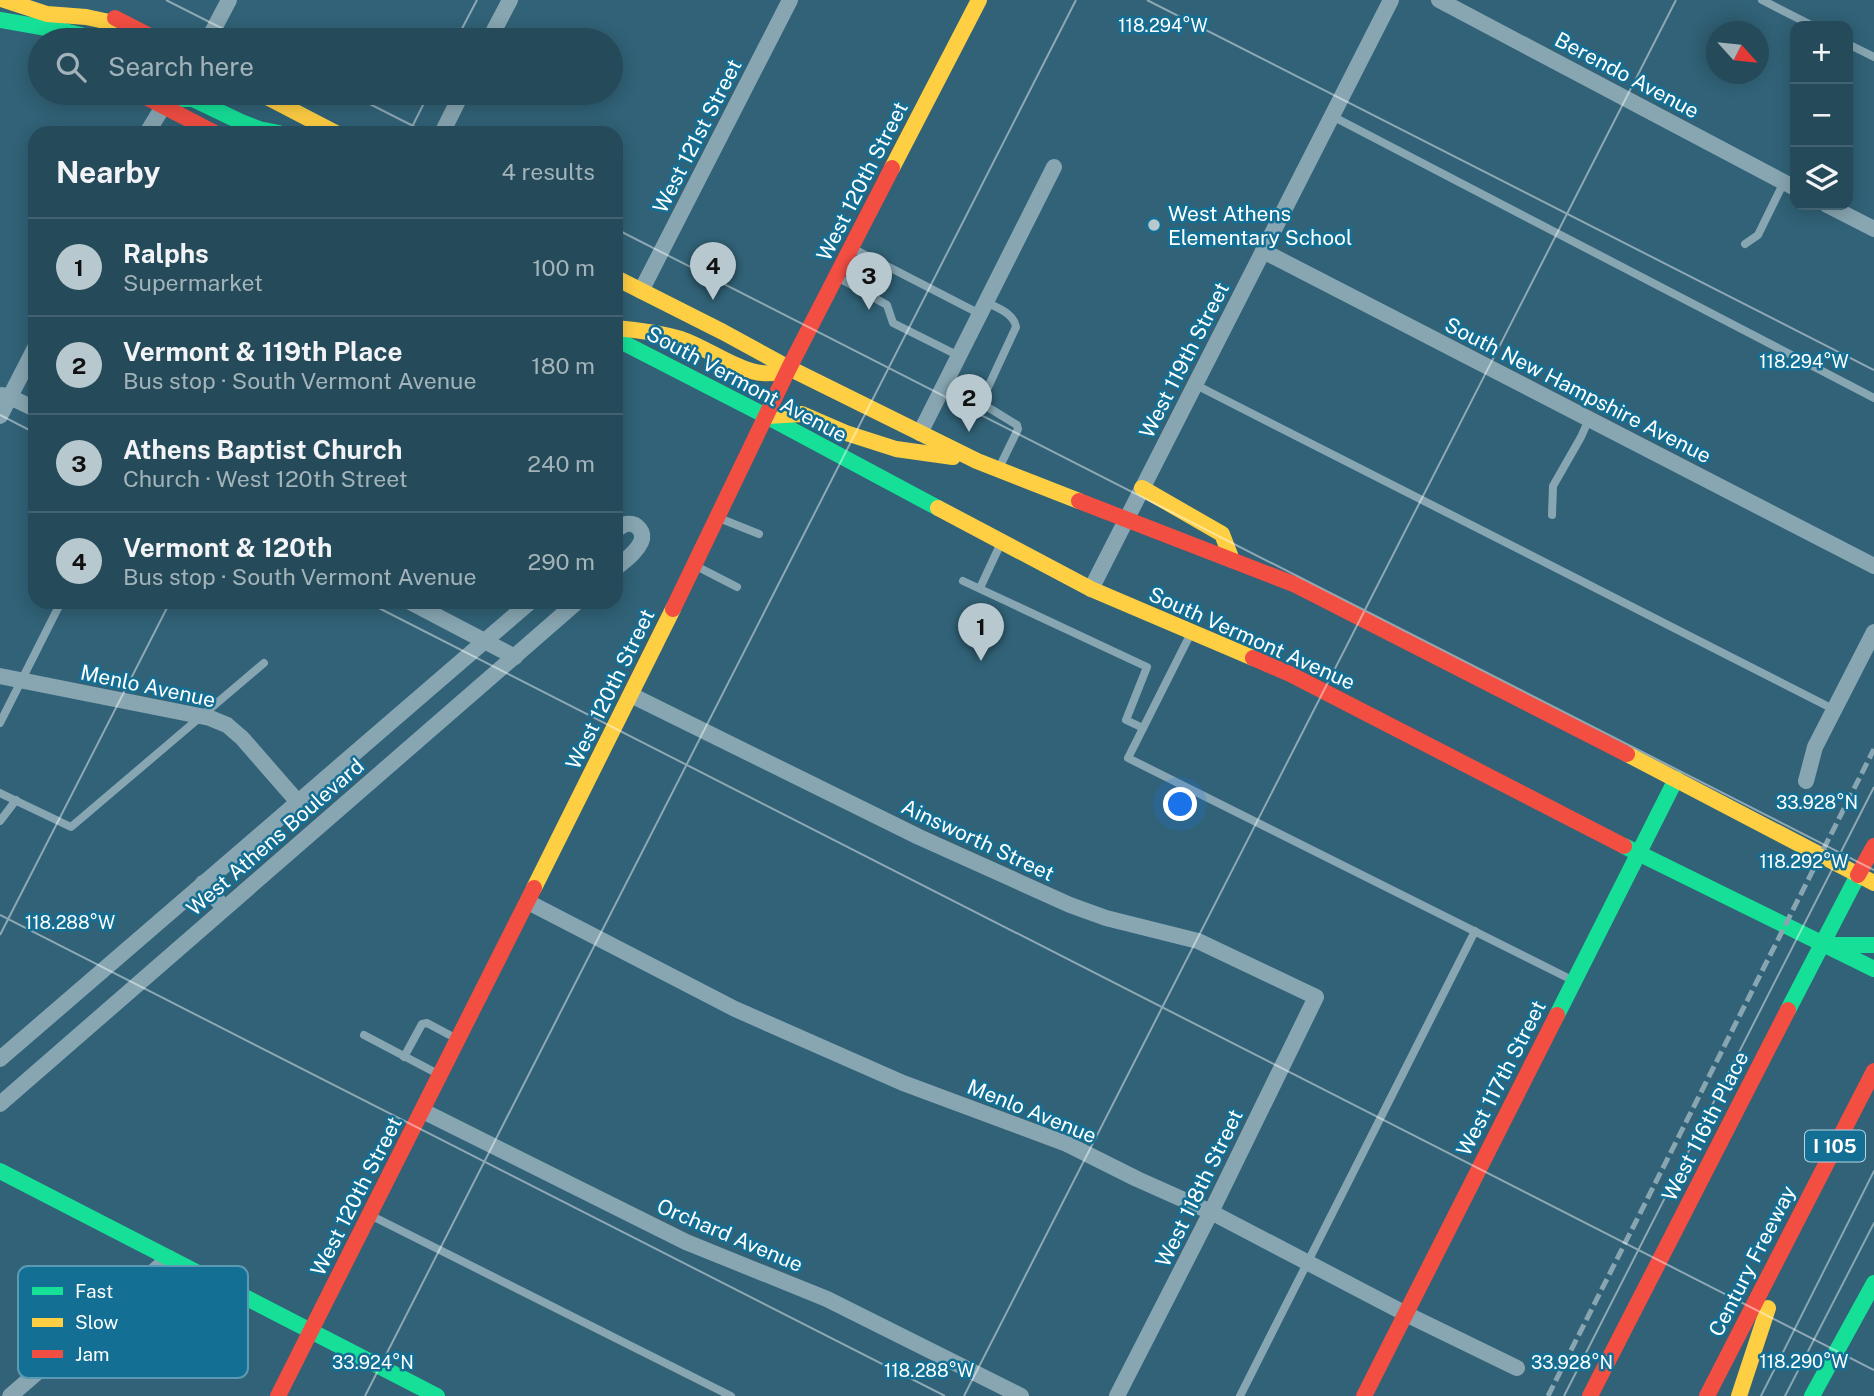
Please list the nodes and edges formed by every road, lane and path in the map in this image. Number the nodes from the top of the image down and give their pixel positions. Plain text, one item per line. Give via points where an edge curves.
1 (4, 0) edge
2 (80, 0) edge
3 (229, 0) edge
4 (510, 0) edge
5 (790, 0) edge
6 (979, 0) edge
7 (1391, 0) edge
8 (1439, 0) edge
9 (1762, 0) edge
10 (1803, 21) edge
11 (0, 22) edge
12 (128, 26) junction
13 (36, 28) edge
14 (132, 28) edge
15 (214, 28) edge
16 (495, 28) edge
17 (28, 37) edge
18 (1853, 46) edge
19 (1874, 57) edge
20 (164, 105) edge
21 (177, 105) edge
22 (206, 105) edge
23 (282, 105) edge
24 (456, 105) edge
25 (1332, 116) junction
26 (151, 126) edge
27 (207, 126) edge
28 (251, 126) edge
29 (323, 126) edge
30 (446, 126) edge
31 (1054, 167) dead end
32 (1790, 185) edge
33 (1837, 210) edge
34 (1874, 229) edge
35 (1745, 244) dead end
36 (851, 247) junction
37 (1263, 251) junction
38 (836, 277) junction
39 (623, 282) edge
40 (641, 291) junction
41 (983, 308) junction
42 (623, 329) edge
43 (623, 343) edge
44 (959, 356) junction
45 (28, 359) edge
46 (789, 368) junction
47 (1194, 384) junction
48 (5, 396) edge
49 (1874, 398) edge
50 (28, 406) edge
51 (0, 416) edge
52 (766, 416) junction
53 (1589, 419) junction
54 (920, 433) junction
55 (978, 461) junction
56 (999, 468) junction
57 (1142, 488) junction
58 (1552, 514) dead end
59 (717, 517) junction
60 (1126, 520) junction
61 (623, 525) edge
62 (759, 534) dead end
63 (1001, 542) junction
64 (1232, 560) junction
65 (623, 562) edge
66 (694, 565) junction
67 (1874, 566) edge
68 (963, 581) dead end
69 (737, 587) dead end
70 (980, 588) junction
71 (1091, 589) junction
72 (57, 609) edge
73 (423, 609) edge
74 (522, 609) edge
75 (569, 609) edge
76 (1191, 632) junction
77 (1874, 632) edge
78 (485, 641) junction
79 (515, 657) junction
80 (264, 663) dead end
81 (0, 676) edge
82 (21, 680) junction
83 (631, 695) junction
84 (1835, 709) junction
85 (200, 716) junction
86 (0, 723) edge
87 (1143, 727) junction
88 (1676, 779) junction
89 (1806, 781) dead end
90 (0, 793) edge
91 (16, 800) junction
92 (297, 801) junction
93 (0, 821) edge
94 (1874, 846) edge
95 (1639, 853) junction
96 (1858, 875) junction
97 (203, 883) junction
98 (1874, 883) edge
99 (528, 902) junction
100 (224, 908) junction
101 (1475, 931) junction
102 (1821, 945) junction
103 (1870, 945) edge
104 (1874, 969) edge
105 (1574, 981) junction
106 (1316, 997) joint
107 (364, 1035) dead end
108 (458, 1040) junction
109 (404, 1057) junction
110 (0, 1059) edge
111 (1874, 1071) edge
112 (440, 1076) junction
113 (0, 1104) edge
114 (423, 1111) junction
115 (0, 1171) edge
116 (1211, 1212) junction
117 (369, 1215) junction
118 (1797, 1222) junction
119 (169, 1258) junction
120 (1307, 1263) junction
121 (160, 1266) edge
122 (184, 1266) edge
123 (1874, 1283) edge
124 (248, 1299) edge
125 (1405, 1314) junction
126 (310, 1331) junction
127 (1740, 1331) junction
128 (1517, 1368) dead end
129 (31, 1378) edge
130 (10, 1396) edge
131 (278, 1396) edge
132 (437, 1396) edge
133 (731, 1396) edge
134 (1021, 1396) edge
135 (1117, 1396) edge
136 (1240, 1396) edge
137 (1364, 1396) edge
138 (1590, 1396) edge
139 (1699, 1396) edge
140 (1707, 1396) edge
141 (1739, 1396) edge
142 (1812, 1396) edge

1 - 12 main road via 47,14
2 - 12 main road
3 - 15 street
4 - 16 street
5 - 40 street, West 121st Street
6 - 36 main road, West 120th Street
7 - 25 street, West 119th Street
8 - 32 street, Berendo Avenue
9 - 10 lane
11 - 13 main road
11 - 17 main road
12 - 14 main road
18 - 19 lane
20 - 26 street
21 - 27 main road
22 - 28 main road
23 - 29 main road
24 - 30 street
25 - 37 street, West 119th Street
25 - 49 lane
31 - 41 street
32 - 35 lane via 1758,235
33 - 34 street
36 - 38 main road, West 120th Street
36 - 41 lane
37 - 47 street, West 119th Street
37 - 53 street, South New Hampshire Avenue
38 - 44 lane via 887,305 893,323
38 - 46 main road, West 120th Street
39 - 40 main road, South Vermont Avenue
40 - 46 main road, South Vermont Avenue
41 - 44 street
41 - 56 lane via 1012,317 1016,327 983,398 986,406 1017,425
42 - 46 main road via 677,338 758,373 780,374
43 - 52 main road, South Vermont Avenue
44 - 54 street
45 - 48 street
46 - 52 main road, West 120th Street
46 - 54 main road, South Vermont Avenue
47 - 57 street, West 119th Street
47 - 84 lane
48 - 50 street
48 - 51 street
52 - 55 main road via 802,414 896,449
52 - 59 main road, West 120th Street
52 - 63 main road, South Vermont Avenue
53 - 58 lane via 1553,486
53 - 67 street, South New Hampshire Avenue
54 - 55 main road, South Vermont Avenue
55 - 56 main road, South Vermont Avenue
56 - 60 main road, South Vermont Avenue
57 - 60 street, West 119th Street
57 - 64 main road via 1222,534
59 - 62 lane
59 - 66 main road, West 120th Street
60 - 64 main road, South Vermont Avenue
60 - 71 street, West 119th Street
61 - 65 street via 639,527 642,539
63 - 70 lane
63 - 71 main road, South Vermont Avenue
64 - 88 main road, South Vermont Avenue via 1296,585
66 - 69 lane
66 - 83 main road, West 120th Street
68 - 70 lane
70 - 87 lane via 1147,667 1126,720
71 - 76 main road, South Vermont Avenue
72 - 82 lane
73 - 78 street
74 - 78 street, West Athens Boulevard
75 - 79 street, West Athens Boulevard
76 - 87 lane
76 - 95 main road, South Vermont Avenue via 1290,674
77 - 84 street
78 - 79 street
78 - 92 street, West Athens Boulevard
79 - 100 street, West Athens Boulevard
80 - 85 lane
81 - 82 street, Menlo Avenue
82 - 85 street, Menlo Avenue
82 - 86 lane
83 - 99 main road, West 120th Street
83 - 106 street, Ainsworth Street via 919,837 1070,905 1198,940
84 - 89 street via 1815,747
85 - 91 lane via 71,827
85 - 92 street, Menlo Avenue via 227,725 242,738
87 - 101 lane via 1128,758
88 - 95 main road, West 117th Street
88 - 96 main road, South Vermont Avenue
90 - 91 lane
91 - 93 lane
92 - 97 street, West Athens Boulevard
94 - 96 main road, West 116th Place
95 - 102 main road, South Vermont Avenue
95 - 105 main road, West 117th Street
96 - 98 main road, South Vermont Avenue
96 - 102 main road, West 116th Place
97 - 100 street
97 - 110 street, West Athens Boulevard
99 - 108 main road, West 120th Street
99 - 116 street, Menlo Avenue via 735,1009 903,1083 1067,1144
100 - 113 street, West Athens Boulevard
101 - 105 lane
101 - 120 lane
102 - 103 main road
102 - 104 main road, South Vermont Avenue
102 - 138 main road, West 116th Place
105 - 125 main road, West 117th Street
106 - 116 street, West 118th Street
107 - 109 lane
108 - 109 lane via 422,1024
108 - 112 main road, West 120th Street
109 - 112 lane
111 - 118 main road, Century Freeway / I 105
112 - 114 main road, West 120th Street
114 - 117 main road, West 120th Street
114 - 134 street, Orchard Avenue via 686,1242 827,1299
115 - 119 main road
116 - 120 street, Menlo Avenue
116 - 135 street, West 118th Street
117 - 126 main road, West 120th Street
117 - 133 lane
118 - 127 main road, Century Freeway / I 105
118 - 141 main road
119 - 121 street
119 - 122 main road
120 - 125 street, Menlo Avenue
120 - 136 lane
123 - 142 main road
124 - 126 main road
125 - 128 street, Menlo Avenue
125 - 137 main road, West 117th Street
126 - 131 main road, West 120th Street
126 - 132 main road
127 - 139 main road
127 - 140 main road, Century Freeway / I 105
129 - 130 street

